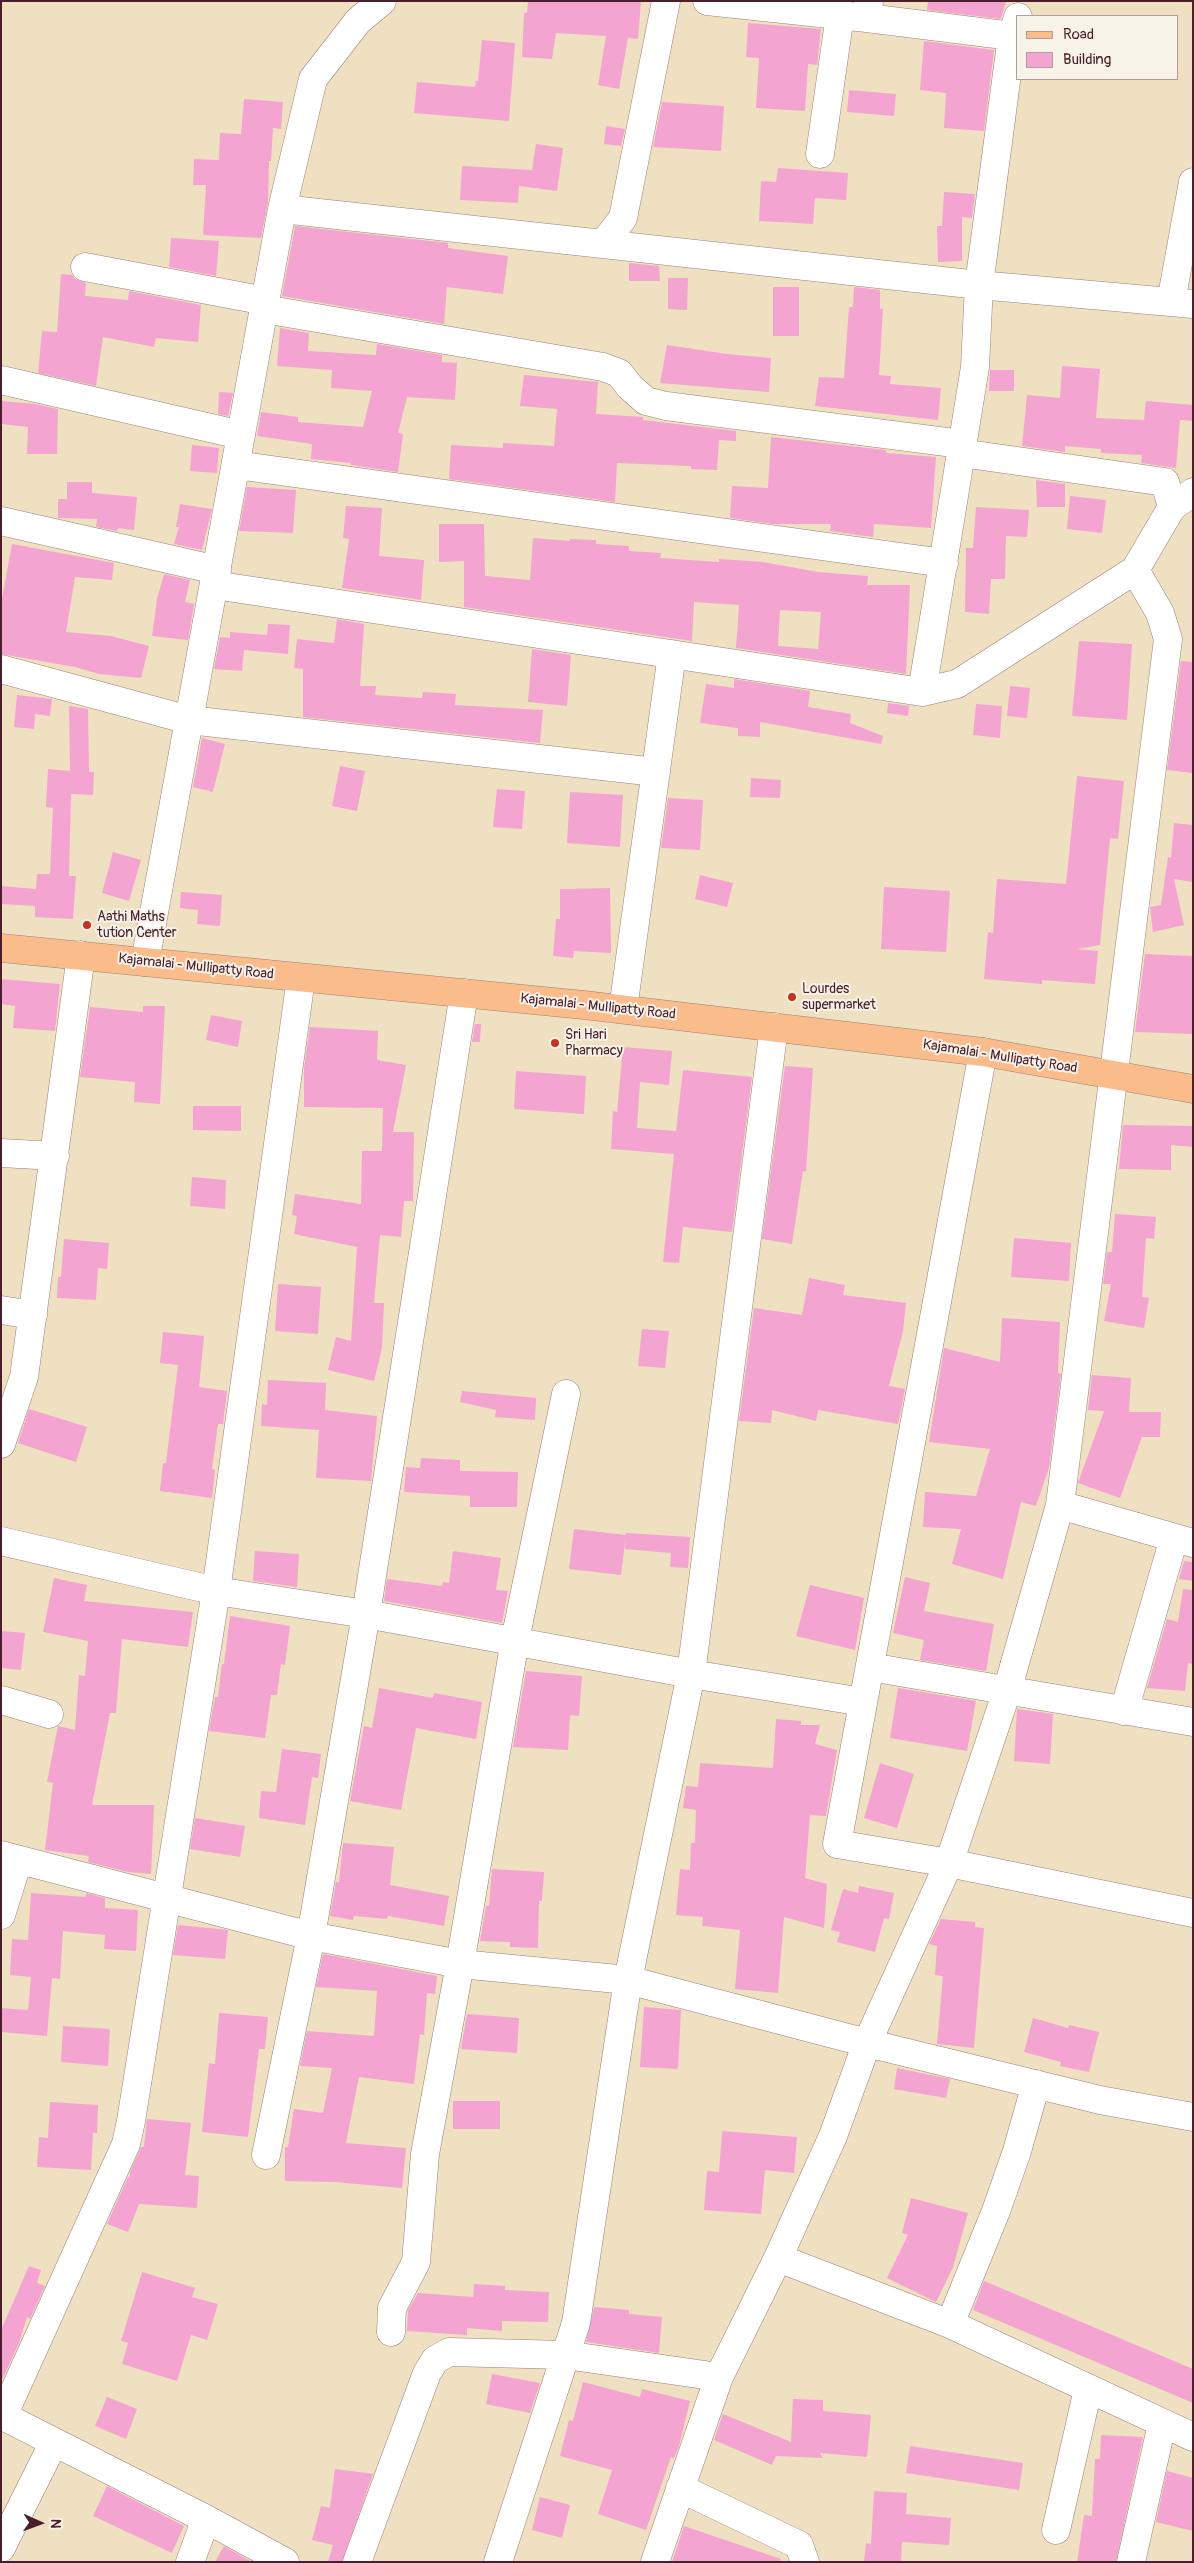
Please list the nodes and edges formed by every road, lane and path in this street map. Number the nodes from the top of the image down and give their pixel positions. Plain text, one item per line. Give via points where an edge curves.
1 (382, 1) edge
2 (666, 1) edge
3 (707, 1) edge
4 (1022, 1) edge
5 (868, 9) edge
6 (840, 15) junction
7 (1018, 15) edge
8 (1016, 23) edge
9 (820, 154) dead end
10 (1193, 182) edge
11 (282, 209) junction
12 (603, 244) junction
13 (85, 267) dead end
14 (979, 285) junction
15 (1182, 303) edge
16 (265, 305) junction
17 (1, 380) edge
18 (241, 435) junction
19 (962, 448) junction
20 (236, 466) junction
21 (1182, 500) edge
22 (1, 521) edge
23 (944, 562) junction
24 (1135, 570) junction
25 (215, 578) junction
26 (672, 654) junction
27 (1, 669) edge
28 (922, 692) junction
29 (189, 720) junction
30 (656, 772) junction
31 (1, 948) edge
32 (81, 955) junction
33 (146, 962) junction
34 (301, 978) junction
35 (464, 993) junction
36 (623, 1009) junction
37 (774, 1027) junction
38 (983, 1052) junction
39 (1113, 1075) junction
40 (1193, 1089) edge
41 (1, 1153) edge
42 (55, 1156) junction
43 (1, 1310) edge
44 (33, 1314) junction
45 (566, 1394) dead end
46 (1, 1444) edge
47 (1060, 1505) junction
48 (1183, 1540) edge
49 (1, 1541) edge
50 (216, 1591) junction
51 (366, 1614) junction
52 (515, 1640) junction
53 (870, 1667) junction
54 (691, 1674) junction
55 (1007, 1690) junction
56 (1, 1700) edge
57 (863, 1702) junction
58 (1124, 1710) junction
59 (49, 1714) dead end
60 (1193, 1722) edge
61 (10, 1858) edge
62 (949, 1864) junction
63 (168, 1899) junction
64 (1193, 1913) edge
65 (1, 1915) edge
66 (311, 1936) junction
67 (460, 1964) junction
68 (628, 1980) junction
69 (868, 2043) junction
70 (1036, 2084) junction
71 (1193, 2117) edge
72 (266, 2155) dead end
73 (778, 2258) junction
74 (950, 2324) junction
75 (391, 2332) dead end
76 (565, 2356) junction
77 (719, 2377) junction
78 (1088, 2389) junction
79 (2, 2416) edge
80 (1162, 2424) junction
81 (1193, 2437) edge
82 (54, 2442) junction
83 (680, 2488) junction
84 (206, 2519) junction
85 (1056, 2530) dead end
86 (1, 2548) edge
87 (190, 2562) edge
88 (285, 2562) edge
89 (357, 2562) edge
90 (498, 2562) edge
91 (655, 2562) edge
92 (805, 2562) edge
93 (1131, 2562) edge

1 - 11 street via 358,21 313,79
2 - 12 street via 623,218
3 - 6 street
4 - 7 street
5 - 6 street
5 - 8 street
6 - 9 street
8 - 14 street
10 - 15 street
11 - 12 street
11 - 16 street
12 - 14 street
13 - 16 street
14 - 15 street
14 - 19 street via 975,367
16 - 18 street
16 - 19 street via 603,367 619,373 646,401 666,406
17 - 18 street
18 - 20 street
19 - 21 street via 1166,482
19 - 23 street
20 - 23 street
20 - 25 street
21 - 24 street
22 - 25 street
23 - 28 street
24 - 28 street via 957,684
24 - 39 street via 1160,613 1168,639
25 - 26 street
25 - 29 street
26 - 28 street
26 - 30 street
27 - 29 street
29 - 30 street
29 - 33 street
30 - 36 street
31 - 32 main road, Kajamalai - Mullipatty Road
32 - 33 main road, Kajamalai - Mullipatty Road
32 - 42 street
33 - 34 main road, Kajamalai - Mullipatty Road
34 - 35 main road, Kajamalai - Mullipatty Road
34 - 50 street
35 - 36 main road, Kajamalai - Mullipatty Road
35 - 51 street
36 - 37 main road, Kajamalai - Mullipatty Road
37 - 38 main road, Kajamalai - Mullipatty Road
37 - 54 street
38 - 39 main road, Kajamalai - Mullipatty Road
38 - 53 street
39 - 40 main road, Kajamalai - Mullipatty Road
39 - 47 street
41 - 42 street
42 - 44 street
43 - 44 street
44 - 46 street via 24,1377
45 - 52 street
47 - 48 street
47 - 55 street
48 - 58 street
49 - 50 street
50 - 51 street
50 - 63 street
51 - 52 street
51 - 66 street
52 - 54 street
52 - 67 street
53 - 55 street
53 - 57 street
54 - 57 street
54 - 68 street
55 - 58 street
55 - 62 street
56 - 59 street
57 - 62 street via 837,1844
58 - 60 street
61 - 63 street
61 - 65 street
62 - 64 street
62 - 69 street
63 - 66 street
63 - 79 street via 126,2144
66 - 67 street
66 - 72 street
67 - 68 street
67 - 75 street via 425,2154 416,2262 392,2308
68 - 69 street
68 - 76 street via 576,2323
69 - 70 street
69 - 73 street via 833,2136
70 - 71 street
70 - 74 street via 996,2212
73 - 74 street
73 - 77 street
74 - 78 street
76 - 77 street
76 - 89 street via 449,2352 435,2360 427,2373
76 - 90 street
77 - 83 street
78 - 80 street
78 - 85 street
79 - 82 street
80 - 81 street
80 - 93 street
82 - 84 street
82 - 86 street
83 - 91 street
83 - 92 street via 799,2545
84 - 87 street
84 - 88 street

